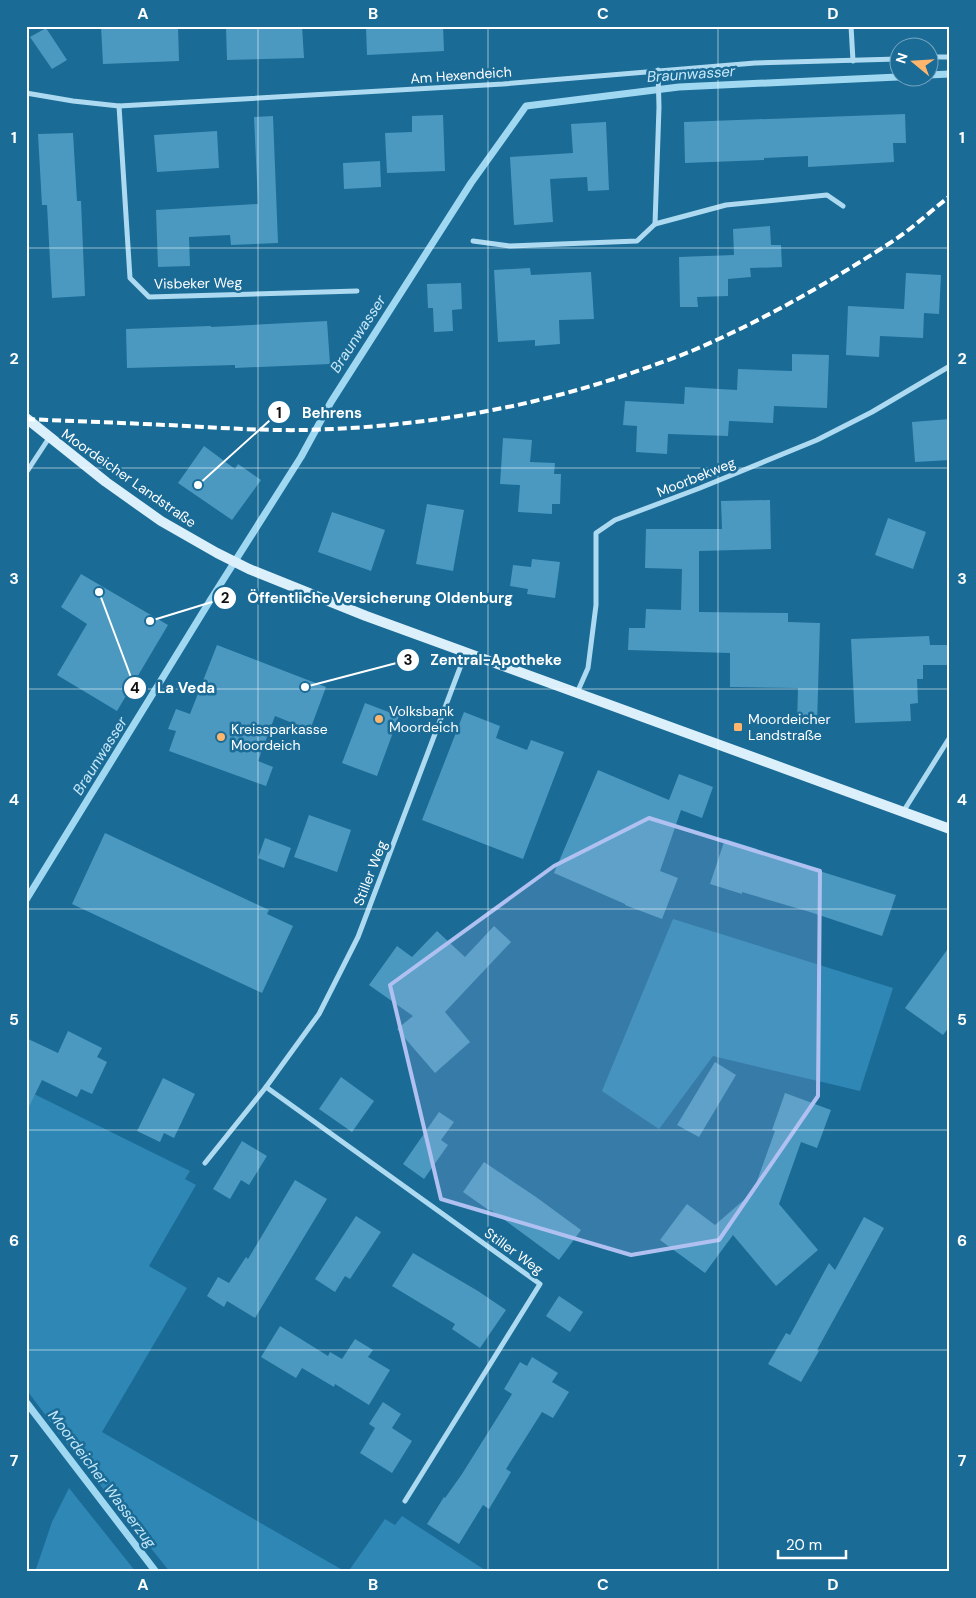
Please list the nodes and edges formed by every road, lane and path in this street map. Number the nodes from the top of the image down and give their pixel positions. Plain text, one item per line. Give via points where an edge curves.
1 (852, 26) edge
2 (888, 59) edge
3 (853, 61) junction
4 (658, 70) junction
5 (26, 93) edge
6 (119, 106) junction
7 (843, 206) dead end
8 (655, 224) junction
9 (473, 241) dead end
10 (357, 291) dead end
11 (950, 366) edge
12 (26, 418) edge
13 (49, 438) junction
14 (26, 473) edge
15 (466, 652) junction
16 (577, 693) junction
17 (950, 737) edge
18 (903, 812) junction
19 (950, 828) edge
20 (266, 1087) junction
21 (205, 1163) dead end
22 (405, 1501) dead end

1 - 3 street
2 - 3 street, Am Hexendeich
3 - 4 street, Am Hexendeich via 755,63
4 - 6 street, Am Hexendeich via 503,84
4 - 8 street
5 - 6 street, Am Hexendeich
6 - 10 street, Visbeker Weg via 130,278 149,297
7 - 8 street via 827,195 726,205
8 - 9 street via 637,241 510,246
11 - 16 street, Moorbekweg via 817,440 615,520 596,533 596,604 588,668
12 - 13 main road, Moordeicher Landstraße
13 - 14 street
13 - 15 main road, Moordeicher Landstraße via 161,521 217,553 249,569
15 - 16 main road, Moordeicher Landstraße
15 - 20 street, Stiller Weg via 358,937 318,1014
16 - 18 main road, Moordeicher Landstraße
17 - 18 street
18 - 19 main road, Moordeicher Landstraße
20 - 21 street, Stiller Weg
20 - 22 street, Stiller Weg via 540,1284

